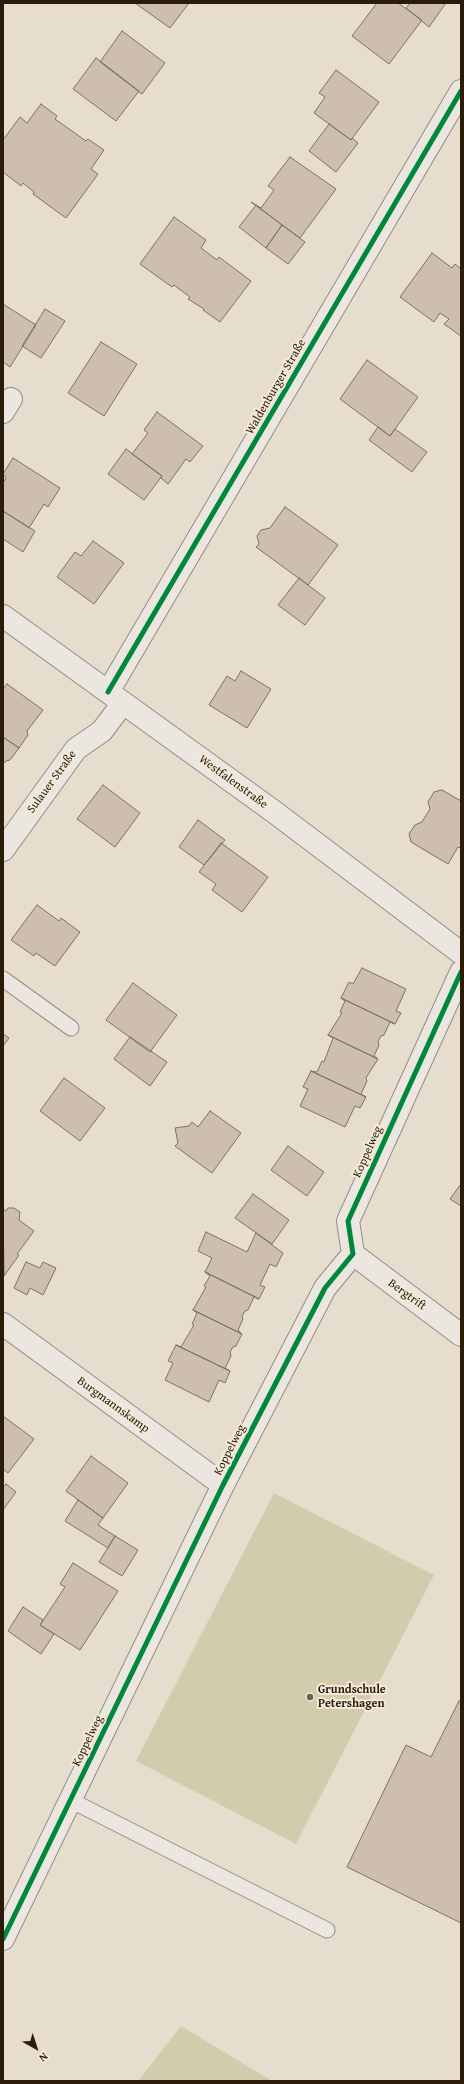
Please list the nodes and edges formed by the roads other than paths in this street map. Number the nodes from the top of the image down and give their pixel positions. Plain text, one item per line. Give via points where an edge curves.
1 (461, 92) edge
2 (3, 616) edge
3 (115, 697) junction
4 (3, 850) edge
5 (461, 953) edge
6 (461, 972) edge
7 (3, 979) edge
8 (71, 1028) dead end
9 (353, 1254) junction
10 (3, 1324) edge
11 (461, 1335) edge
12 (223, 1485) junction
13 (70, 1800) junction
14 (327, 1930) dead end
15 (3, 1939) edge

1 - 3 street, Waldenburger Straße
2 - 3 street, Westfalenstraße
3 - 4 street, Sulauer Straße via 102,731 76,749
3 - 5 street, Westfalenstraße via 273,811
6 - 9 street, Koppelweg via 348,1221
7 - 8 lane
9 - 11 street, Bergtrift
9 - 12 street, Koppelweg via 325,1288
10 - 12 street, Burgmannskamp
12 - 13 street, Koppelweg
13 - 14 lane
13 - 15 street, Koppelweg

